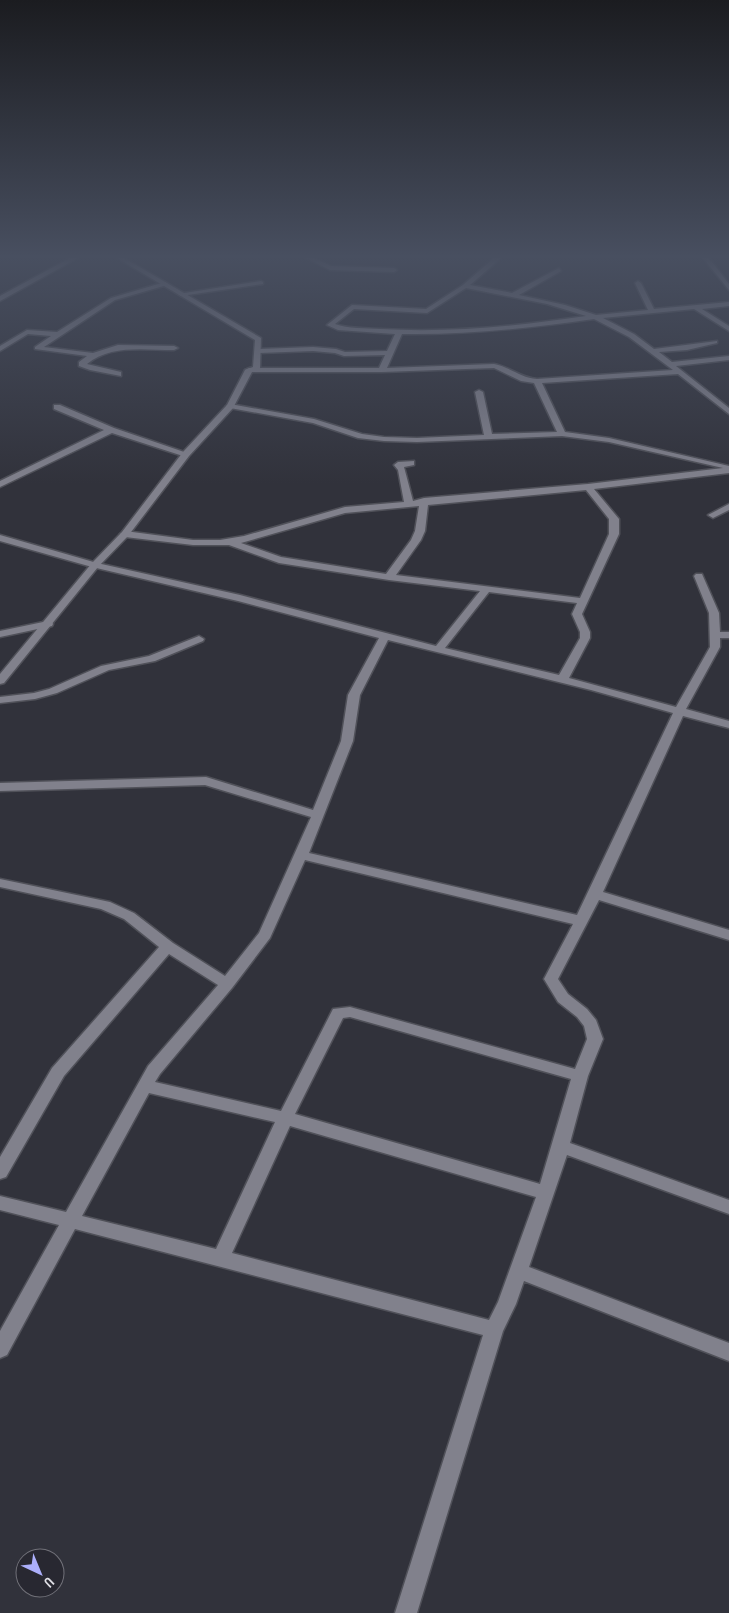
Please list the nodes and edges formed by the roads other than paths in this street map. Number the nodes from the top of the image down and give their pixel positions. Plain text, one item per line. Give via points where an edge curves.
1 (25, 333) edge
2 (46, 333) edge
3 (250, 333) edge
4 (397, 333) edge
5 (622, 333) edge
6 (57, 334) joint
7 (715, 342) dead end
8 (174, 348) dead end
9 (0, 349) edge
10 (259, 351) junction
11 (651, 351) junction
12 (389, 353) junction
13 (93, 355) junction
14 (729, 358) edge
15 (670, 364) junction
16 (249, 370) junction
17 (382, 370) junction
18 (680, 372) junction
19 (118, 374) dead end
20 (537, 381) junction
21 (479, 392) dead end
22 (230, 406) junction
23 (57, 407) dead end
24 (729, 412) edge
25 (111, 430) junction
26 (562, 434) junction
27 (489, 437) junction
28 (186, 454) junction
29 (411, 463) dead end
30 (729, 468) edge
31 (0, 484) edge
32 (588, 487) junction
33 (424, 501) junction
34 (409, 503) junction
35 (729, 507) edge
36 (713, 515) dead end
37 (124, 534) junction
38 (0, 538) edge
39 (230, 542) junction
40 (95, 565) junction
41 (699, 576) dead end
42 (389, 577) junction
43 (487, 589) junction
44 (583, 601) junction
45 (48, 624) junction
46 (0, 634) edge
47 (715, 635) junction
48 (729, 635) edge
49 (385, 636) junction
50 (199, 639) dead end
51 (438, 650) junction
52 (562, 680) junction
53 (0, 681) edge
54 (0, 700) edge
55 (679, 711) junction
56 (729, 725) edge
57 (0, 787) edge
58 (318, 815) junction
59 (301, 855) junction
60 (0, 883) edge
61 (595, 894) junction
62 (581, 921) junction
63 (729, 935) edge
64 (168, 946) junction
65 (227, 984) junction
66 (580, 1076) junction
67 (145, 1086) junction
68 (284, 1118) junction
69 (561, 1146) junction
70 (0, 1172) edge
71 (546, 1193) junction
72 (0, 1203) edge
73 (729, 1207) edge
74 (72, 1220) junction
75 (221, 1258) junction
76 (519, 1270) junction
77 (494, 1330) junction
78 (0, 1349) edge
79 (729, 1352) edge
80 (406, 1613) edge

1 - 9 street
2 - 6 street
3 - 10 street via 259,339
4 - 12 street
5 - 11 street
6 - 13 street via 38,348
7 - 11 street
8 - 13 street via 118,347
10 - 12 street via 313,349 336,350 344,354
10 - 16 street via 256,369
11 - 15 street
12 - 17 street
13 - 19 street via 82,364
14 - 15 street
15 - 18 street
16 - 17 street
16 - 22 street
17 - 20 street via 494,366 507,369 523,380
18 - 20 street
18 - 24 street
20 - 26 street
21 - 27 street
22 - 27 street via 314,421 361,436 384,439
22 - 28 street
23 - 25 street
25 - 28 street
25 - 31 street
26 - 27 street
26 - 30 street via 609,440
28 - 37 street
29 - 34 street via 398,465 402,469
30 - 32 street
32 - 33 street
32 - 44 street via 614,519 615,525 614,534
33 - 34 street
33 - 42 street via 416,540
34 - 39 street via 330,513
35 - 36 street
37 - 39 street
37 - 40 street
38 - 40 street
39 - 42 street via 279,560
40 - 45 street
40 - 49 street
41 - 47 street via 714,613
42 - 43 street
43 - 44 street
43 - 51 street
44 - 52 street via 577,614 585,638
45 - 46 street
45 - 53 street
47 - 48 street
47 - 55 street via 715,647
49 - 51 street
49 - 58 street via 354,695 347,742
50 - 54 street via 151,659 105,668 53,691
51 - 52 street
52 - 55 street
55 - 56 street
55 - 61 street
57 - 58 street via 206,782
58 - 59 street
59 - 62 street
59 - 65 street via 265,935
60 - 64 street via 117,909
61 - 62 street
61 - 63 street
62 - 66 street via 551,979 563,998 591,1024 595,1039
64 - 65 street
64 - 70 street via 58,1072
65 - 67 street via 154,1070
66 - 68 street via 343,1011 335,1017
66 - 69 street
67 - 68 street
67 - 74 street
68 - 71 street
68 - 75 street
69 - 71 street
69 - 73 street
71 - 76 street
72 - 74 street
74 - 75 street
74 - 78 street
75 - 77 street
76 - 77 street via 508,1304
76 - 79 street
77 - 80 street

